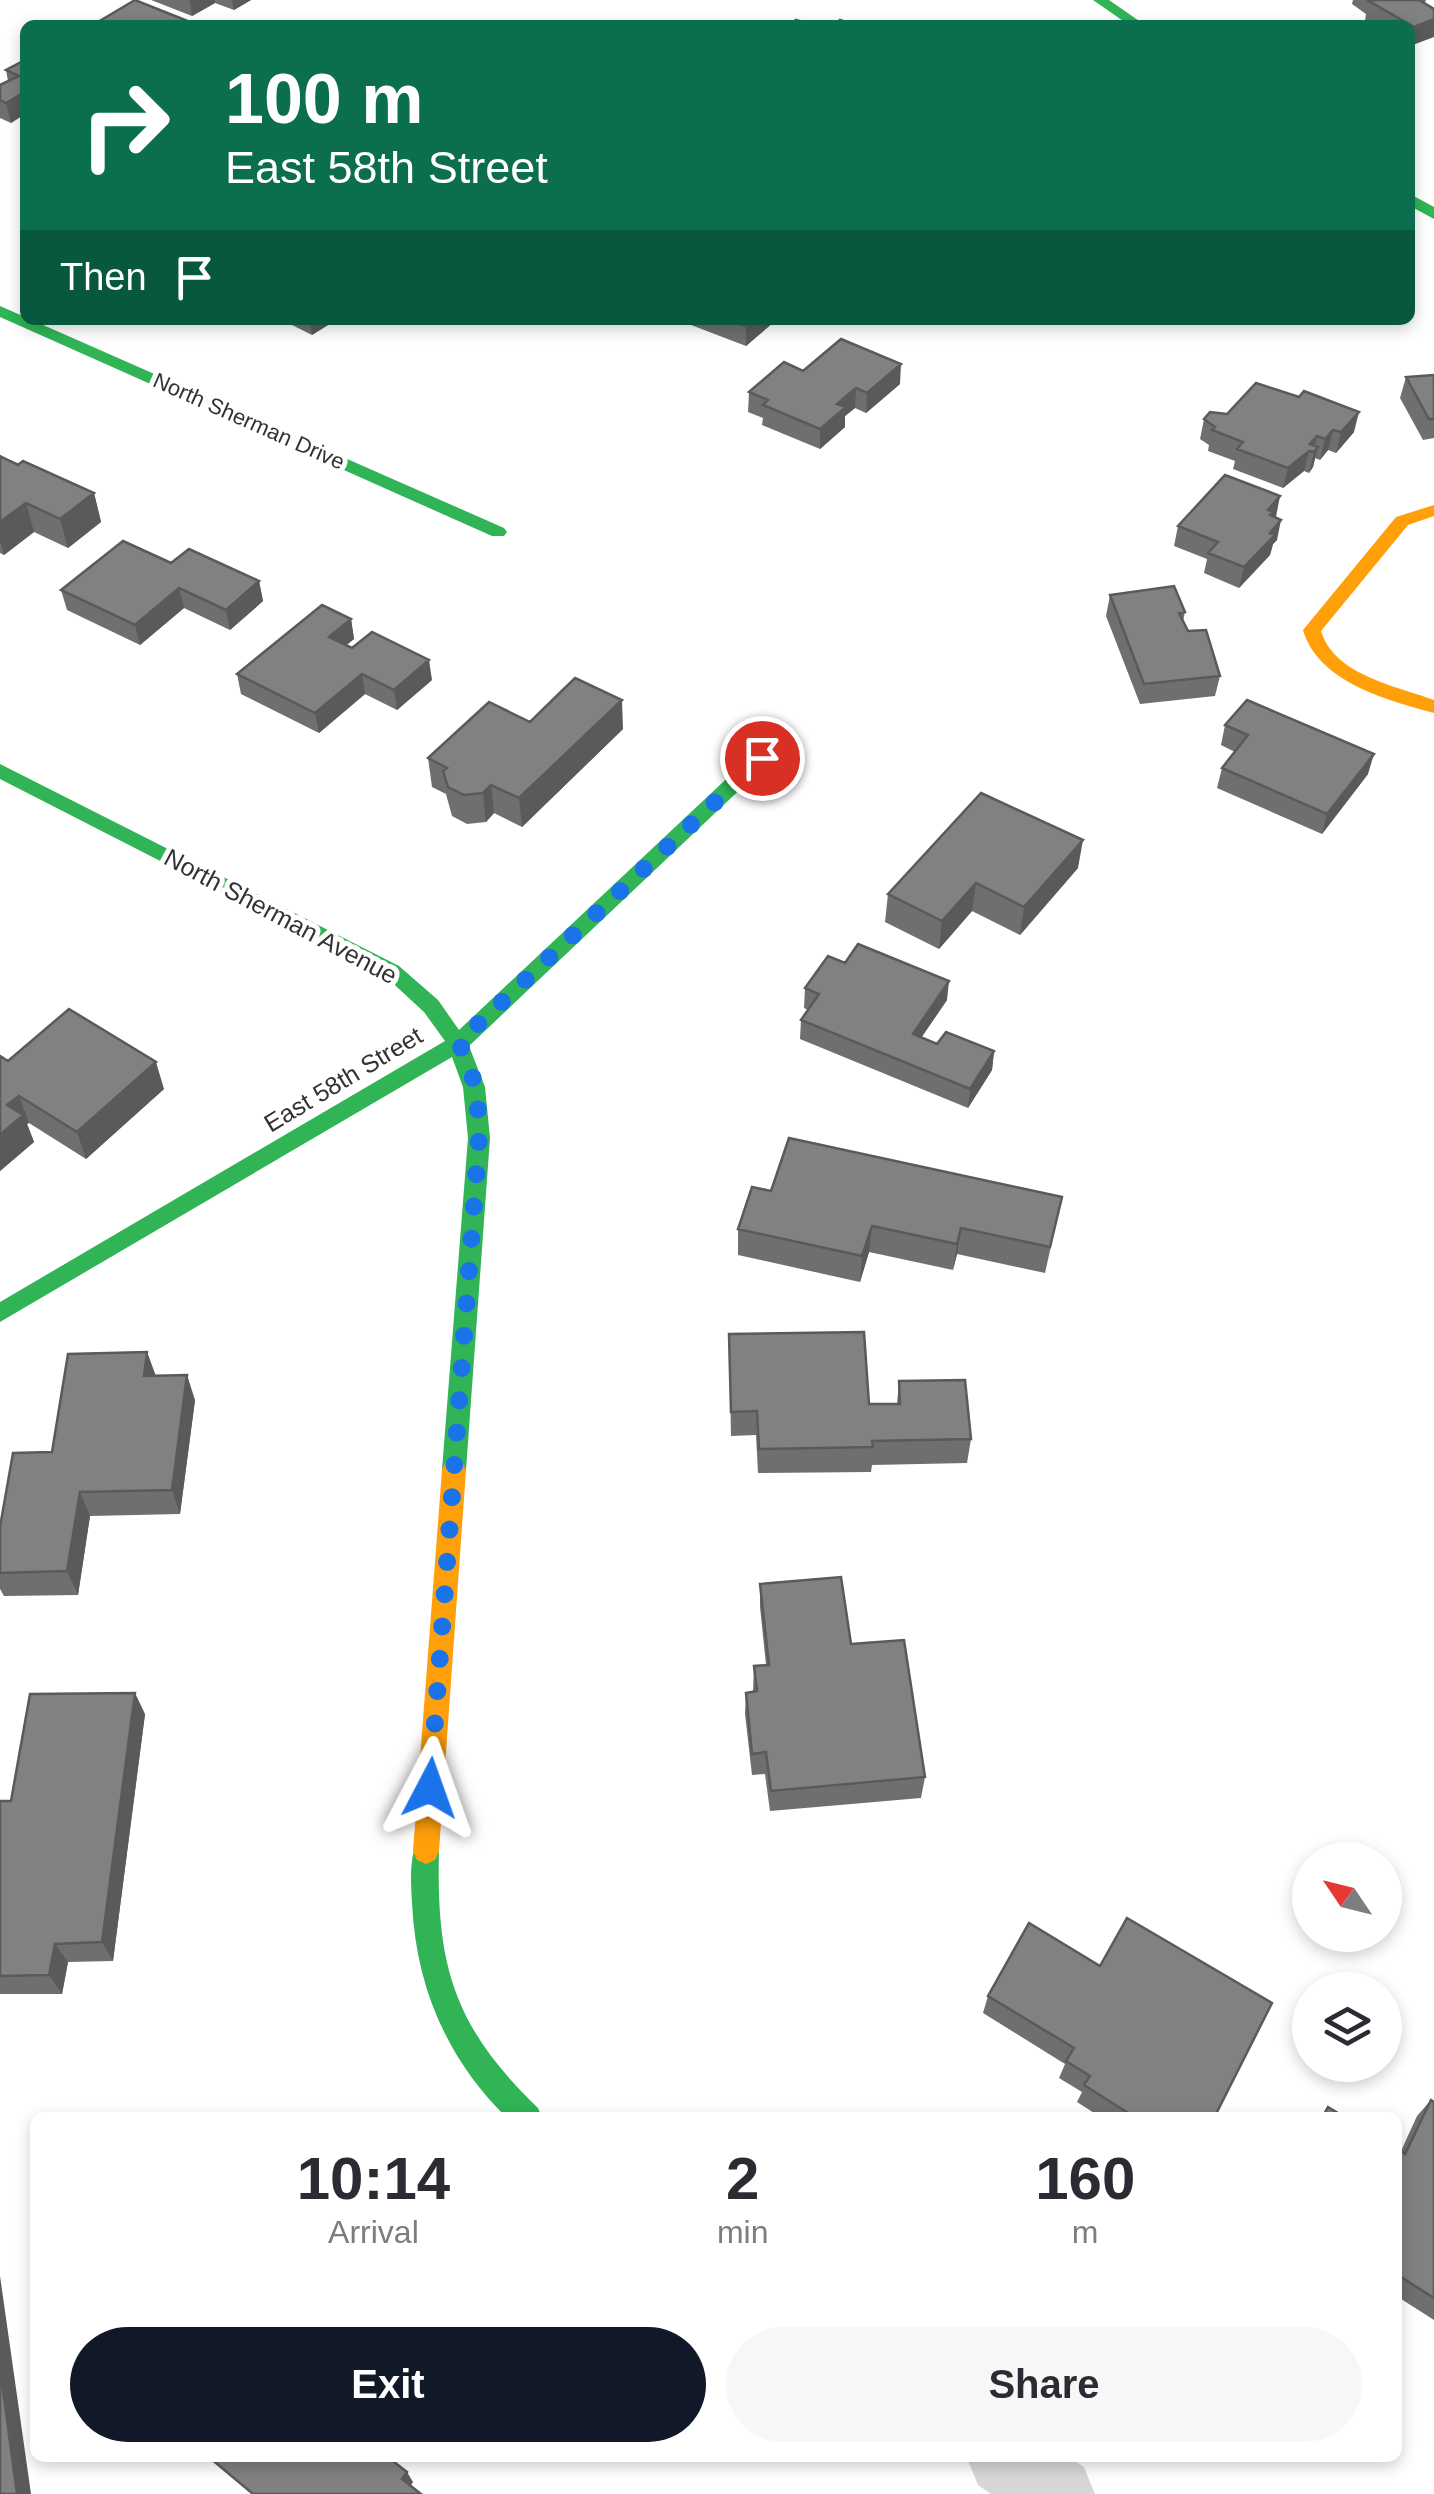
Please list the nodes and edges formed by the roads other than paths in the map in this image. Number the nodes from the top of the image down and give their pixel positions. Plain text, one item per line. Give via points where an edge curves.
1 (1100, 0) edge
2 (1130, 20) edge
3 (29, 325) edge
4 (1434, 510) edge
5 (498, 532) dead end
6 (1434, 707) edge
7 (762, 758) dead end
8 (0, 771) edge
9 (459, 1042) junction
10 (0, 1313) edge
11 (521, 2112) edge
12 (1012, 2462) edge
13 (1057, 2494) edge

1 - 2 street
3 - 5 street, North Sherman Drive
4 - 6 street via 1402,522 1312,630 1322,658 1334,666
7 - 9 street, East 58th Street
8 - 9 street, North Sherman Avenue via 380,964 430,1004
9 - 10 street, East 58th Street
9 - 11 street, North Sherman Avenue via 477,1089 479,1138 422,1903 432,1970 463,2047
12 - 13 street

